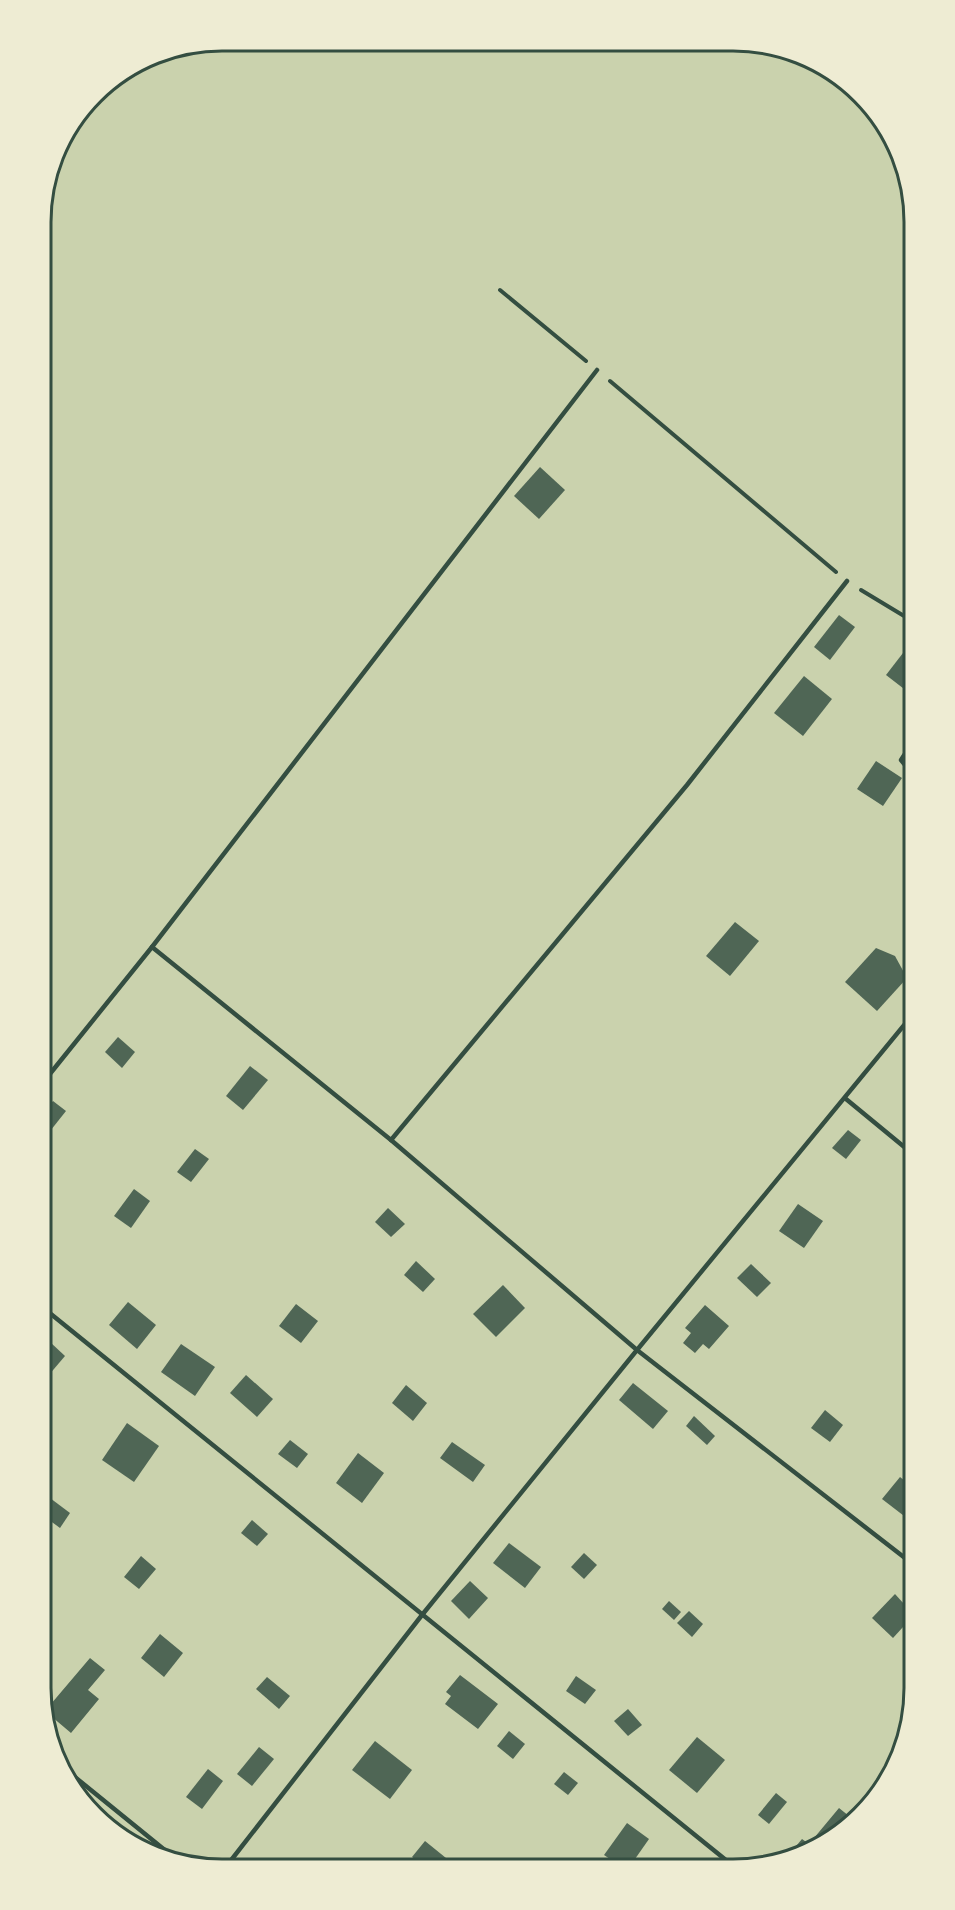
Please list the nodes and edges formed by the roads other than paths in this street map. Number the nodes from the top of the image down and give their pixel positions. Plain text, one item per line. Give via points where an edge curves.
1 (597, 370) road end
2 (847, 581) road end
3 (152, 947) junction
4 (904, 1026) edge
5 (51, 1073) edge
6 (846, 1099) junction
7 (391, 1140) junction
8 (904, 1147) edge
9 (51, 1314) edge
10 (637, 1350) junction
11 (904, 1557) edge
12 (422, 1615) junction
13 (78, 1780) edge
14 (162, 1848) edge
15 (232, 1859) edge
16 (725, 1859) edge

1 - 3 lane
2 - 7 lane via 687,785
3 - 5 lane
3 - 7 lane
4 - 6 lane
6 - 8 lane
6 - 10 lane
7 - 10 lane
9 - 12 lane
10 - 11 lane
10 - 12 lane
12 - 15 lane
12 - 16 lane
13 - 14 lane

